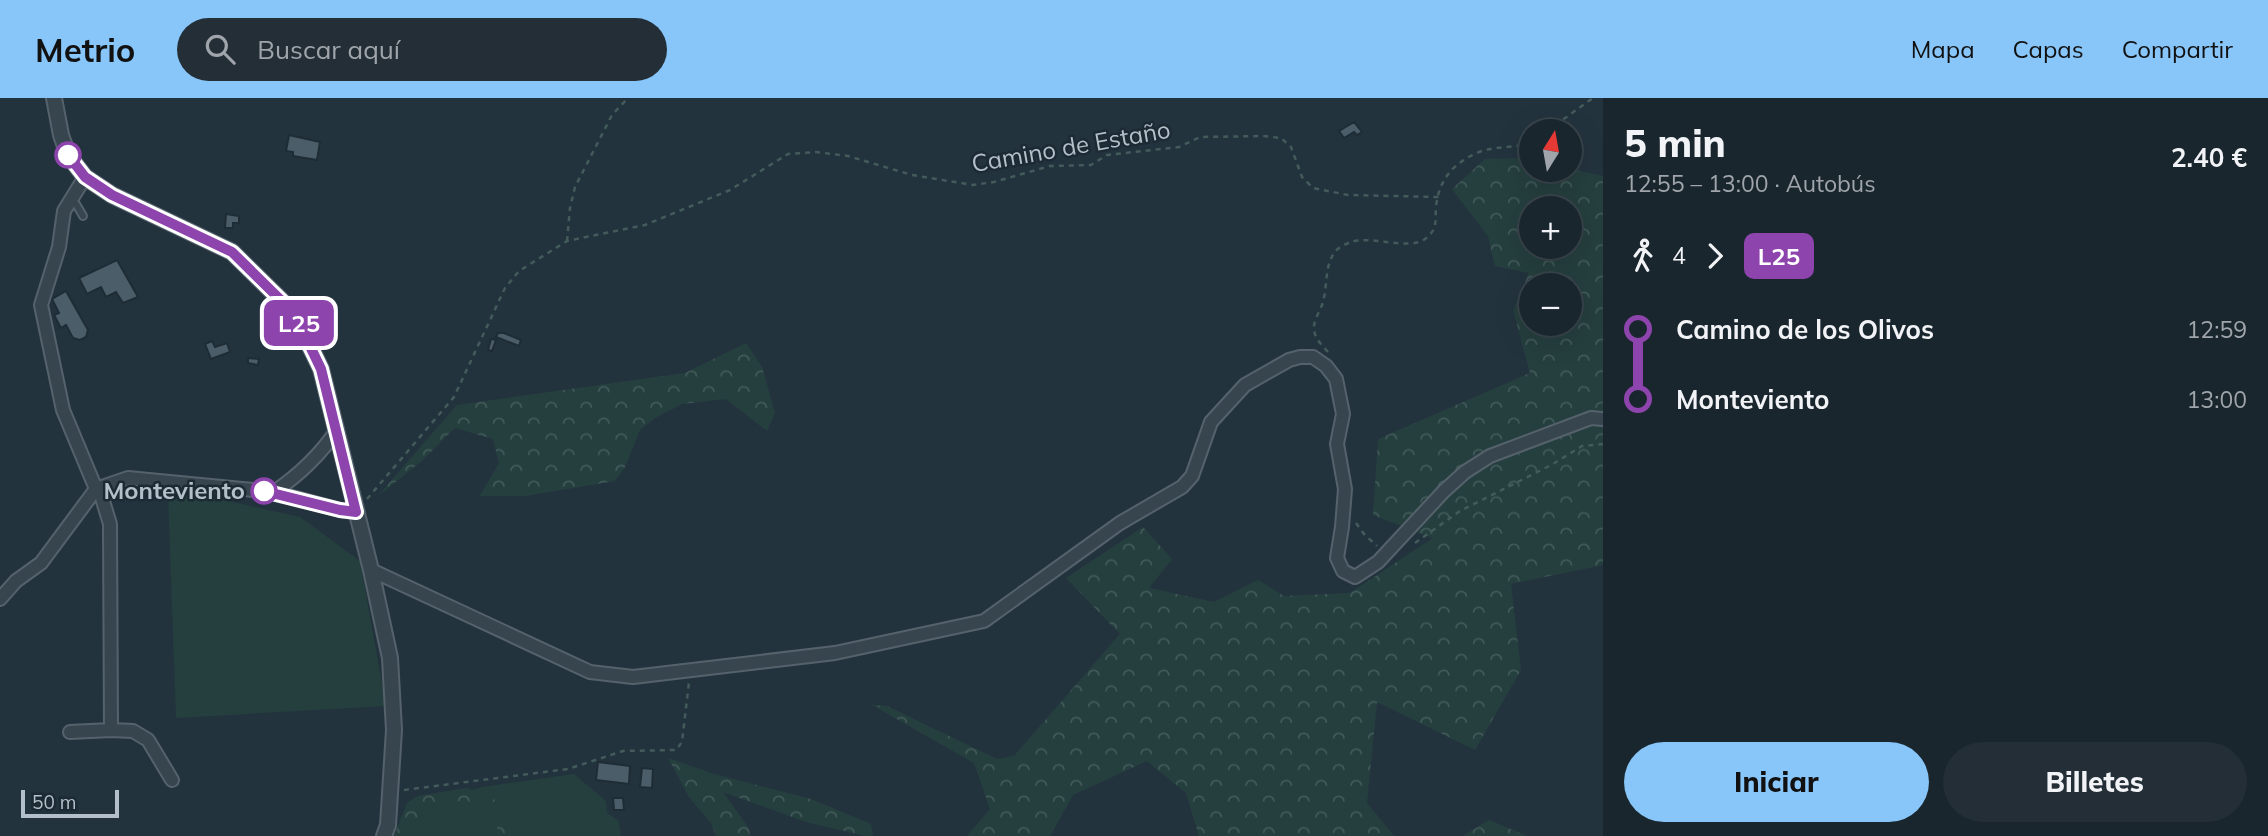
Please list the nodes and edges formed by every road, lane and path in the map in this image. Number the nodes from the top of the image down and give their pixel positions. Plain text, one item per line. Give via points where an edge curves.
1 (54, 98) edge
2 (628, 98) edge
3 (1592, 98) edge
4 (1563, 119) edge
5 (1519, 145) edge
6 (85, 177) junction
7 (1438, 197) junction
8 (71, 200) junction
9 (83, 216) dead end
10 (567, 241) junction
11 (1333, 360) dead end
12 (1603, 419) edge
13 (337, 430) junction
14 (1603, 444) edge
15 (98, 489) junction
16 (274, 492) junction
17 (356, 512) junction
18 (1356, 524) dead end
19 (1406, 549) dead end
20 (1387, 553) junction
21 (371, 570) junction
22 (0, 599) edge
23 (690, 670) junction
24 (111, 730) junction
25 (69, 732) dead end
26 (172, 780) dead end
27 (390, 792) junction
28 (384, 836) edge

1 - 6 street via 68,155
2 - 10 path via 612,115 575,187
3 - 4 path
5 - 7 path via 1480,152 1464,161 1446,174
6 - 8 street
6 - 13 street via 112,195 232,252 294,313 321,369
7 - 10 path, Camino de Estaño via 1348,195 1313,187 1302,177 1291,147 1281,138 1263,136 1200,138 1179,147 1107,155 1091,165 1050,166 972,185 816,152 788,154 730,190 645,225
7 - 11 path via 1435,230 1422,242 1367,240 1336,250 1313,326
8 - 9 lane
8 - 15 street via 64,211 59,247 41,305 63,410
10 - 17 path, Camino de Estaño via 519,271 505,288 454,397
12 - 20 street via 1591,418 1490,456 1444,491
13 - 16 street via 293,479
13 - 17 street
14 - 19 path via 1582,446 1460,511
15 - 16 street via 128,478
15 - 22 street via 41,563
15 - 24 street via 110,524
16 - 17 street
17 - 21 street
18 - 20 path
20 - 23 street via 1355,577 1343,571 1337,558 1345,489 1337,444 1343,414 1336,379 1313,357 1300,357 1245,385 1211,422 1192,476 1182,487 1120,523 984,621 835,653
21 - 23 street via 590,672 633,677
21 - 27 street via 390,658 394,730
23 - 27 path via 682,742 676,750 623,751 568,769
24 - 25 street
24 - 26 street via 133,731 148,740
27 - 28 street

